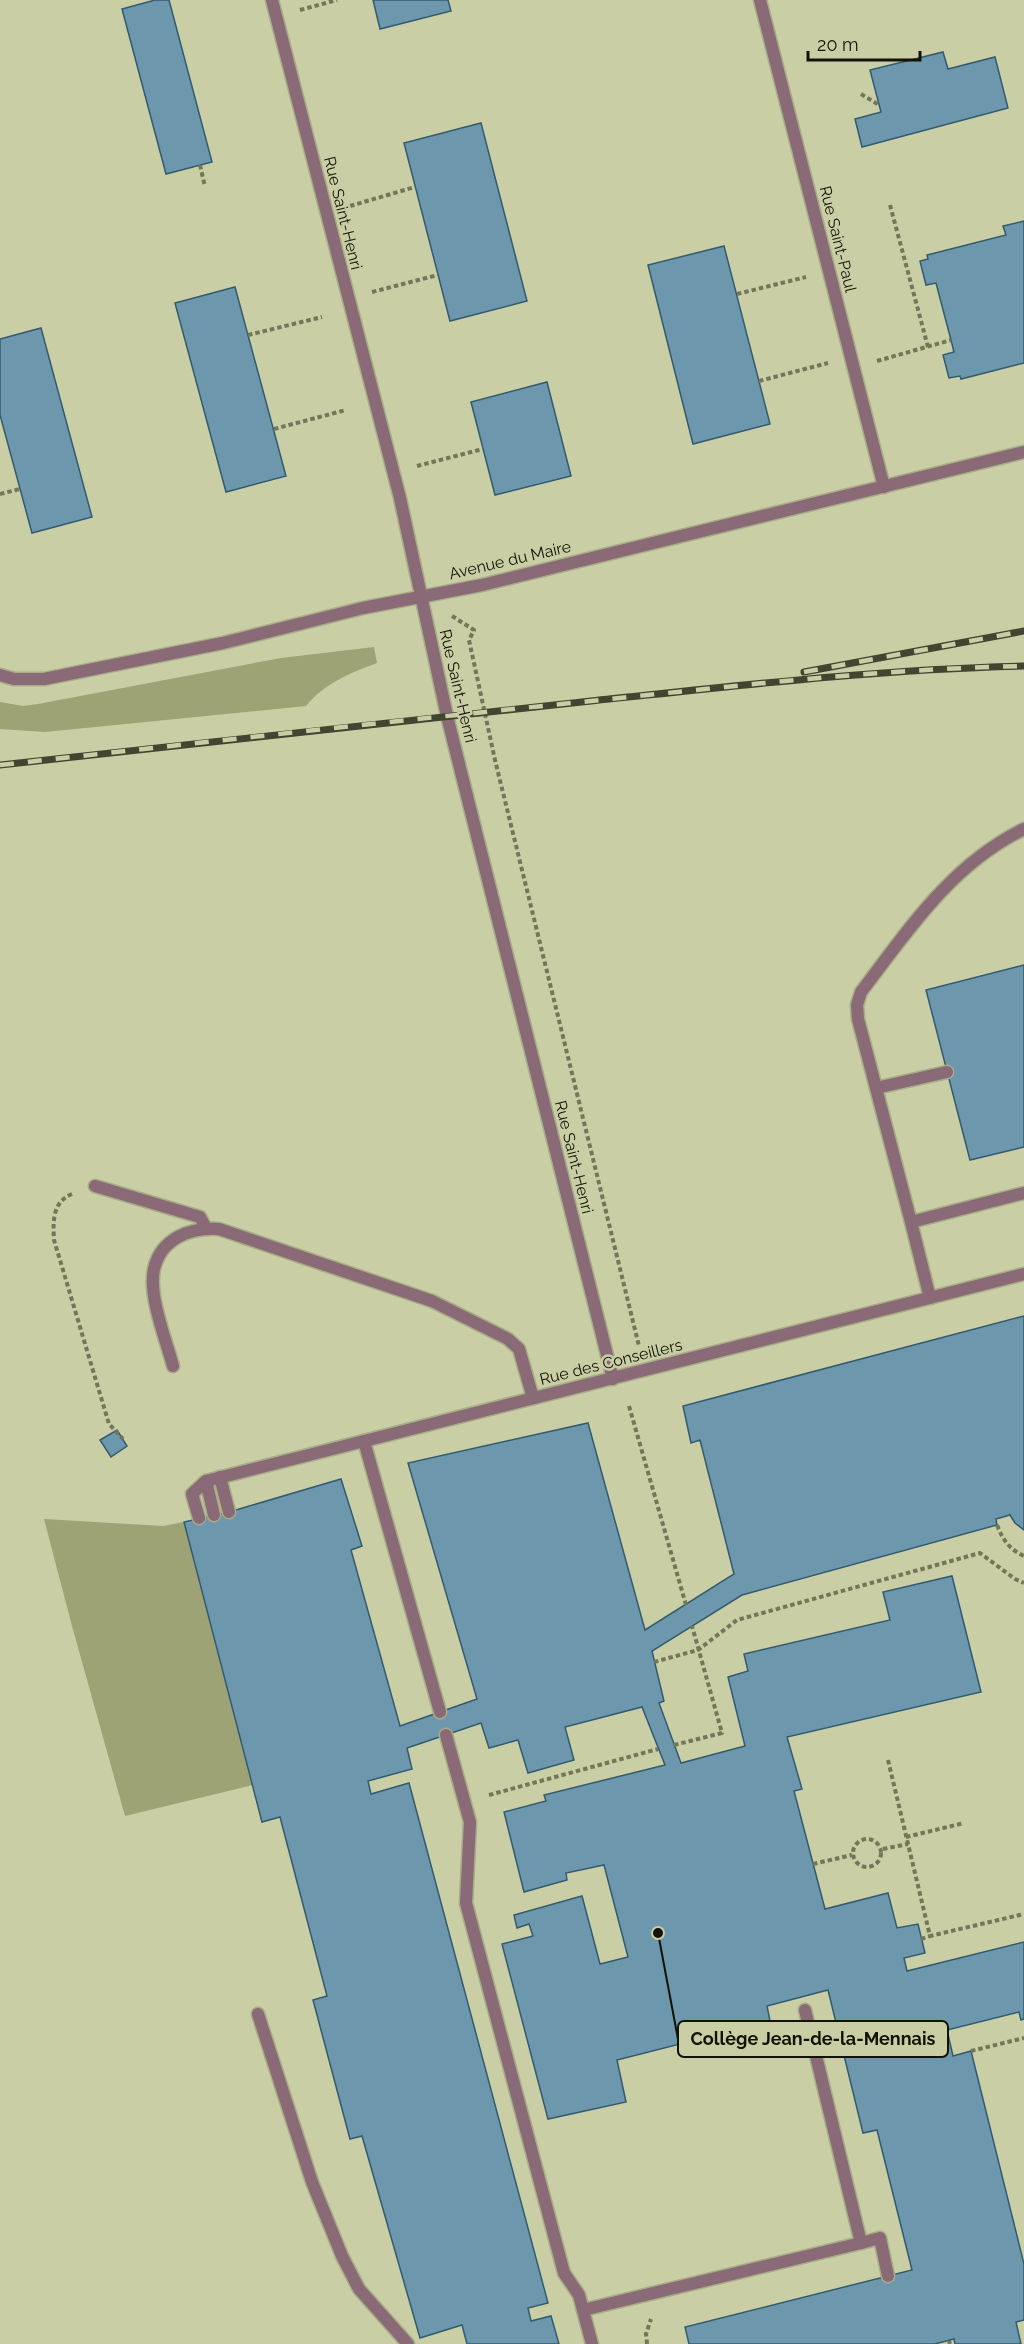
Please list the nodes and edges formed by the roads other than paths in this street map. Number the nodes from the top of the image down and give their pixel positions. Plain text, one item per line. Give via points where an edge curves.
1 (272, 0) edge
2 (760, 0) edge
3 (1024, 452) edge
4 (884, 487) junction
5 (422, 597) junction
6 (0, 675) edge
7 (1024, 829) edge
8 (947, 1072) dead end
9 (876, 1088) junction
10 (95, 1186) road end
11 (1024, 1193) edge
12 (911, 1222) junction
13 (206, 1228) junction
14 (1024, 1274) edge
15 (930, 1298) junction
16 (173, 1366) dead end
17 (613, 1379) junction
18 (533, 1398) junction
19 (364, 1441) junction
20 (220, 1477) junction
21 (206, 1480) junction
22 (229, 1512) dead end
23 (214, 1515) dead end
24 (199, 1518) dead end
25 (440, 1712) dead end
26 (446, 1735) dead end
27 (805, 2010) dead end
28 (258, 2014) dead end
29 (861, 2243) junction
30 (888, 2276) dead end
31 (583, 2310) junction
32 (408, 2344) edge
33 (592, 2344) edge

1 - 5 street, Rue Saint-Henri
2 - 4 street, Rue Saint-Paul
3 - 4 street, Avenue du Maire
4 - 5 street, Avenue du Maire
5 - 6 street, Avenue du Maire via 63,676 29,680
5 - 17 street, Rue Saint-Henri via 482,857
7 - 9 street via 973,860 931,900 861,992 858,1019
8 - 9 street
9 - 12 street
10 - 13 street via 200,1217
11 - 12 street
12 - 15 street
13 - 16 street via 170,1241 154,1269 155,1299
13 - 18 street via 219,1228 432,1301 508,1339 519,1349
14 - 15 street, Rue des Conseillers
15 - 17 street, Rue des Conseillers
17 - 18 street, Rue des Conseillers
18 - 19 street, Rue des Conseillers
19 - 20 street, Rue des Conseillers
19 - 25 street
20 - 21 street, Rue des Conseillers
20 - 22 street
21 - 23 street
21 - 24 street via 192,1494
26 - 31 street via 470,1822 466,1903 564,2273 579,2295
27 - 29 street
28 - 32 street via 312,2182 342,2256 359,2289
29 - 30 street via 880,2238
29 - 31 street
31 - 33 street

